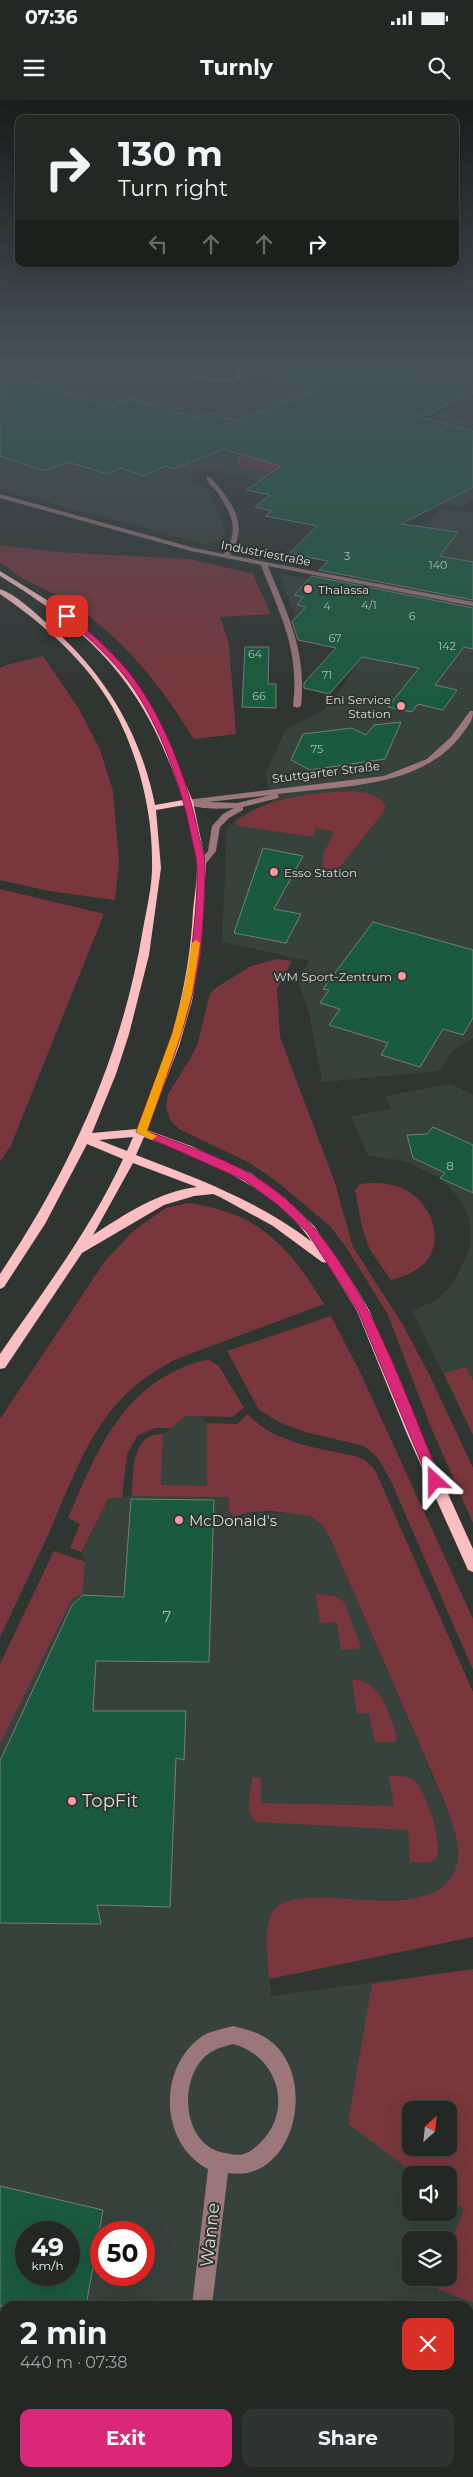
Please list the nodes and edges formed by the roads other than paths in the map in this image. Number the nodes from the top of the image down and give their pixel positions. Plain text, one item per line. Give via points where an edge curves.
1 (208, 478) dead end
2 (0, 496) edge
3 (225, 557) junction
4 (264, 565) junction
5 (0, 574) edge
6 (0, 591) edge
7 (473, 604) edge
8 (297, 706) dead end
9 (473, 713) edge
10 (294, 790) junction
11 (188, 802) junction
12 (244, 806) junction
13 (151, 808) junction
14 (201, 864) junction
15 (142, 1132) junction
16 (83, 1138) junction
17 (129, 1158) junction
18 (224, 1194) junction
19 (78, 1251) junction
20 (337, 1267) junction
21 (0, 1284) edge
22 (0, 1364) edge
23 (473, 1565) edge
24 (219, 2163) junction
25 (203, 2301) edge

1 - 3 street via 219,490 237,529 235,541
2 - 3 street, Industriestraße
3 - 4 street, Industriestraße
4 - 7 street, Industriestraße
4 - 8 street via 294,641 300,682
5 - 11 main road via 67,616 125,673 141,695 166,745
6 - 13 main road via 41,622 100,683 117,708 137,756
9 - 10 street, Stuttgarter Straße via 442,752 415,768 386,778
10 - 11 street, Stuttgarter Straße via 227,795
10 - 12 street
11 - 12 street via 220,808
11 - 13 main road
11 - 14 main road
12 - 14 street via 216,826 212,851
13 - 16 main road via 157,862 144,961 118,1049
14 - 15 main road via 195,956 187,994 177,1034
15 - 16 main road
15 - 17 main road
15 - 20 main road via 248,1177 282,1202 310,1229
16 - 17 main road
16 - 21 main road via 41,1220
17 - 18 main road
17 - 19 main road
18 - 19 main road via 200,1190 170,1198
18 - 20 main road via 264,1214
19 - 22 main road
20 - 23 main road via 363,1310
24 - 24 street via 242,2164 264,2154 276,2141 286,2117 287,2090 279,2065 264,2046 243,2036 220,2036 200,2048 189,2060 179,2084 179,2112 184,2129 198,2150
24 - 25 street, Wanne

